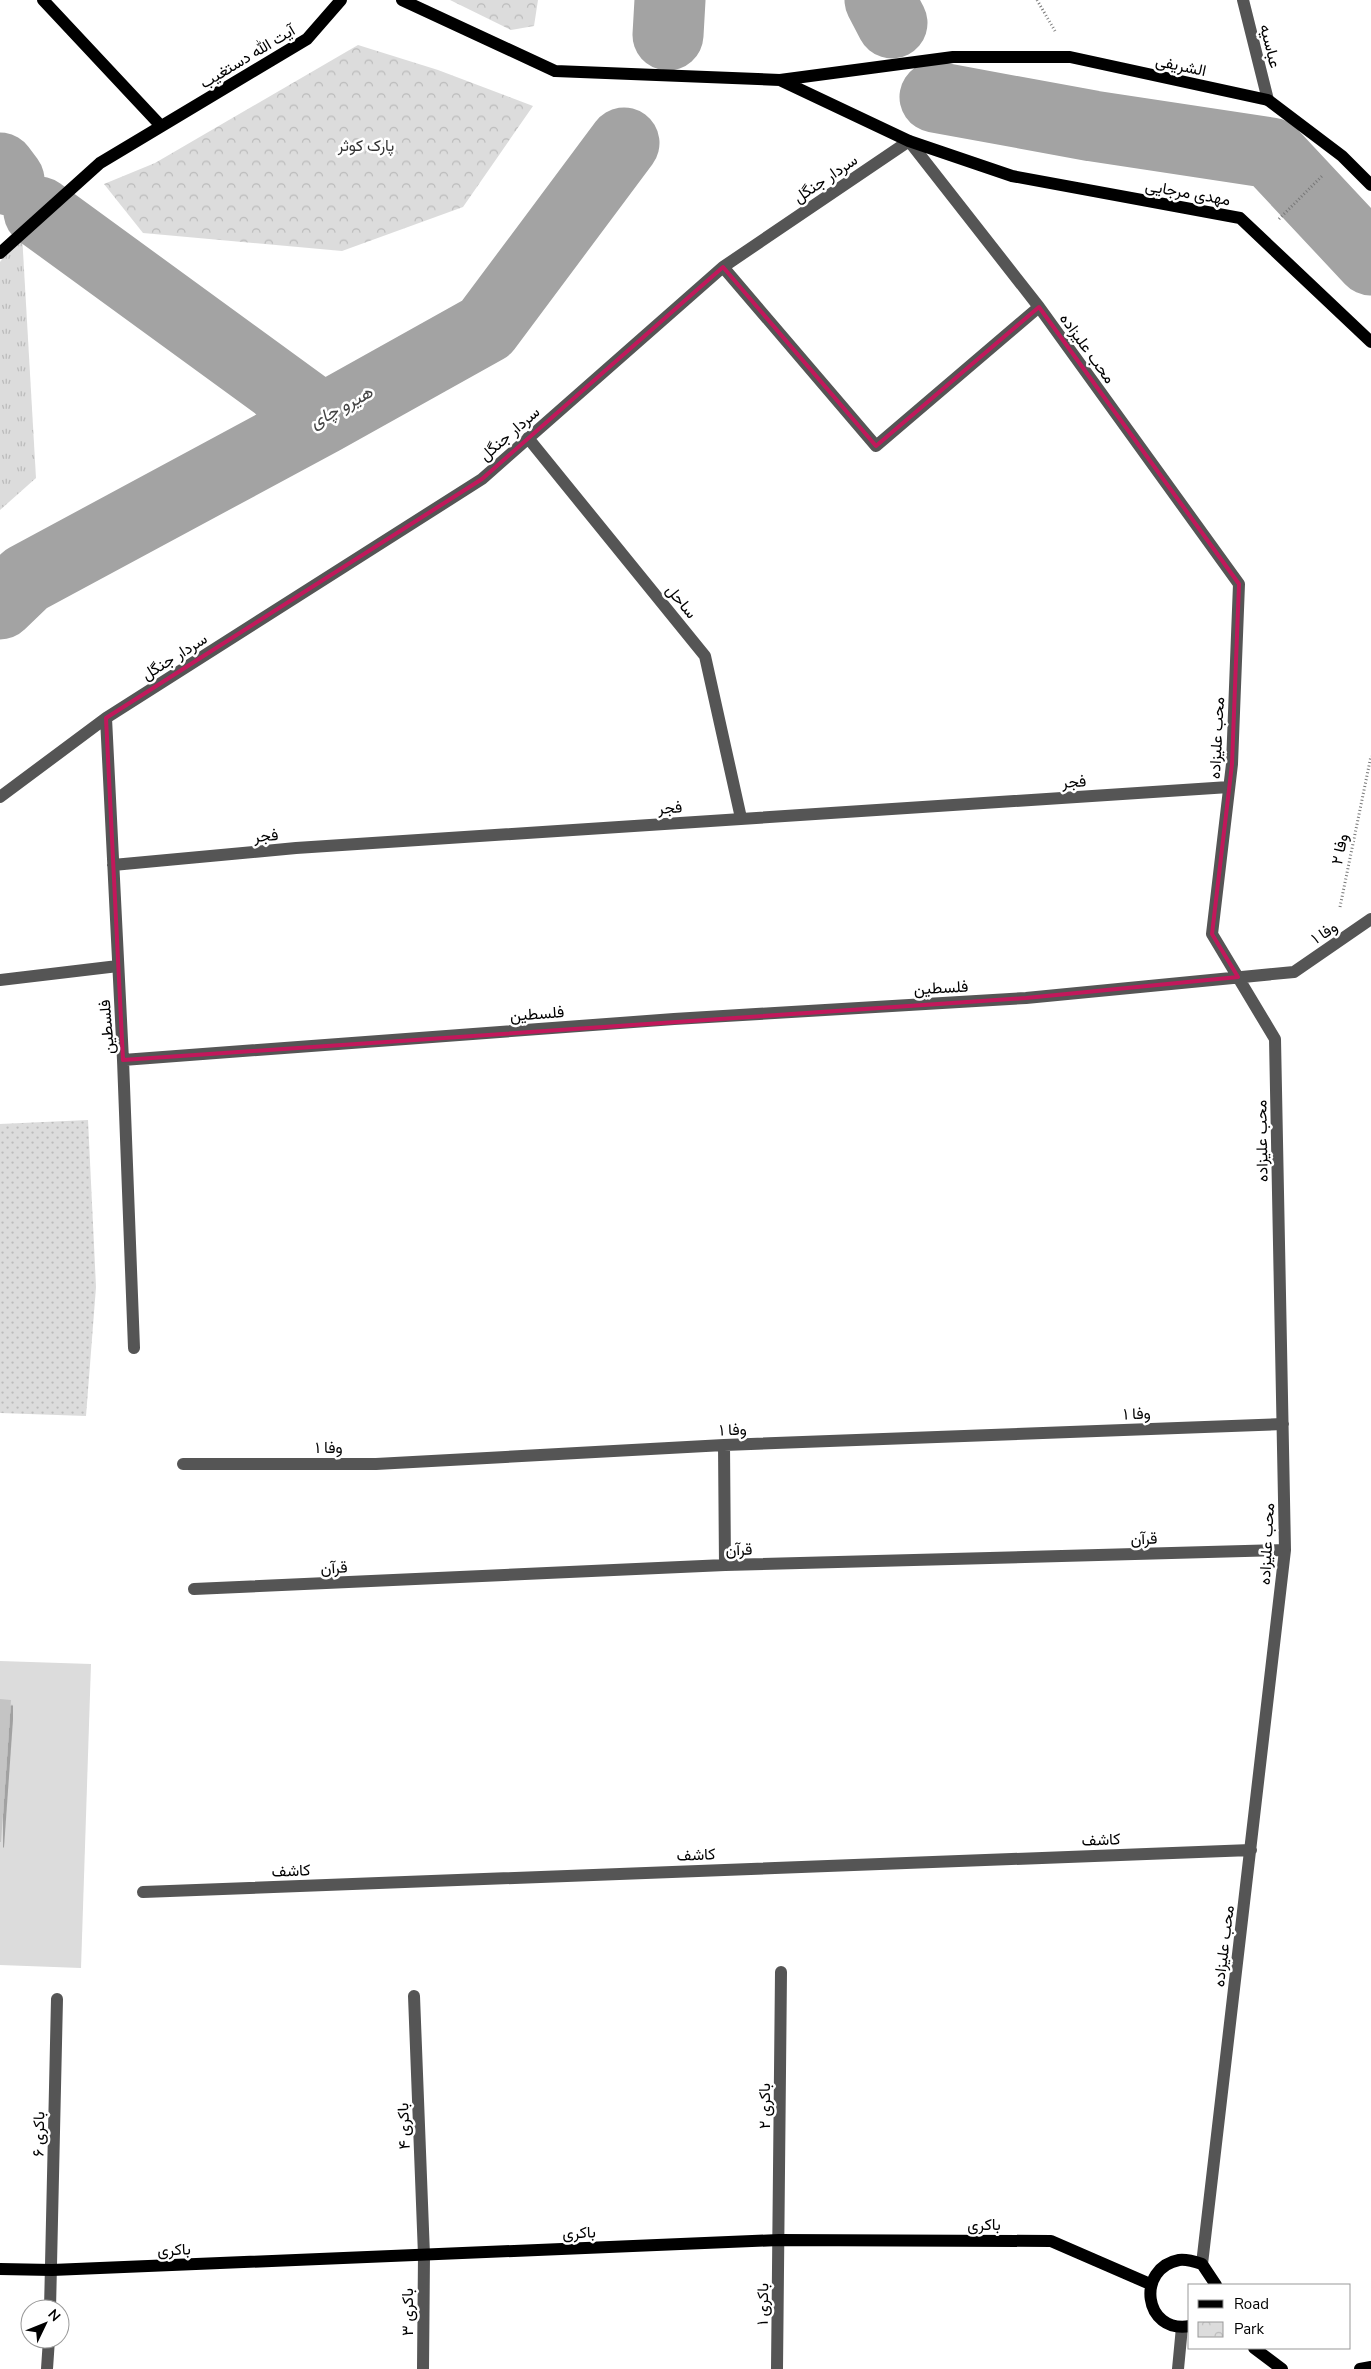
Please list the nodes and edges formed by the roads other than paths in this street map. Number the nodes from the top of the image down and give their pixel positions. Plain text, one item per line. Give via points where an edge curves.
1 (43, 0) edge
2 (340, 0) edge
3 (402, 0) edge
4 (1243, 0) edge
5 (780, 80) junction
6 (1268, 100) junction
7 (160, 126) junction
8 (909, 141) junction
9 (1371, 186) edge
10 (0, 253) edge
11 (723, 267) junction
12 (1039, 307) junction
13 (1371, 342) edge
14 (528, 438) junction
15 (106, 718) junction
16 (1229, 787) junction
17 (0, 797) edge
18 (741, 818) junction
19 (113, 864) junction
20 (1371, 919) edge
21 (118, 966) junction
22 (1294, 972) joint
23 (1238, 977) junction
24 (0, 980) edge
25 (123, 1060) junction
26 (134, 1348) dead end
27 (1283, 1424) junction
28 (724, 1445) junction
29 (183, 1464) dead end
30 (1285, 1550) junction
31 (725, 1565) junction
32 (194, 1589) dead end
33 (1251, 1850) junction
34 (142, 1892) dead end
35 (780, 1972) dead end
36 (414, 1996) dead end
37 (57, 1999) dead end
38 (779, 2240) junction
39 (424, 2255) junction
40 (1202, 2264) junction
41 (0, 2270) edge
42 (52, 2270) junction
43 (1150, 2284) junction
44 (1215, 2284) edge
45 (51, 2299) edge
46 (1186, 2327) edge
47 (48, 2349) edge
48 (1255, 2349) edge
49 (1371, 2367) edge
50 (47, 2369) edge
51 (423, 2369) edge
52 (776, 2369) edge
53 (1178, 2369) edge
54 (1282, 2369) edge
55 (1360, 2369) edge

1 - 7 main road
2 - 7 main road, آیت الله دستغیب via 307,39
3 - 5 main road via 555,71
4 - 6 street, عباسیه
5 - 6 main road, الشریفی via 954,58 1070,57
5 - 8 main road, مهدی مرجایی
6 - 9 main road, الشریفی via 1342,156
7 - 10 main road, آیت الله دستغیب via 100,164
8 - 11 street, سردار جنگل
8 - 12 street, محب علیزاده
8 - 13 main road, مهدی مرجایی via 1012,176 1240,218
11 - 12 street via 876,446
11 - 14 street, سردار جنگل
12 - 16 street, محب علیزاده via 1239,584
14 - 15 street, سردار جنگل via 482,479
14 - 18 street, ساحل via 705,656
15 - 17 street, سردار جنگل
15 - 19 street, فلسطین
16 - 18 street, فجر
16 - 23 street, محب علیزاده via 1212,934
18 - 19 street, فجر via 296,848
19 - 21 street, فلسطین
20 - 22 street, وفا ۱
21 - 24 street
21 - 25 street, فلسطین
22 - 23 street, فلسطین
23 - 25 street, فلسطین via 1026,998 664,1020
23 - 27 street, محب علیزاده via 1275,1039
25 - 26 street
27 - 28 street, وفا ۱
27 - 30 street, محب علیزاده
28 - 29 street, وفا ۱ via 376,1464
28 - 31 street
30 - 31 street, قرآن
30 - 33 street, محب علیزاده
31 - 32 street, قرآن
33 - 34 street, کاشف
33 - 40 street, محب علیزاده
35 - 38 street, باکری ۲
36 - 39 street, باکری ۴
37 - 42 street, باکری ۶
38 - 39 main road, باکری
38 - 43 main road, باکری via 1051,2241
38 - 52 street, باکری ۱
39 - 42 main road, باکری
39 - 51 street, باکری ۳
40 - 43 main road via 1181,2260 1164,2265
40 - 44 main road
41 - 42 main road, باکری
42 - 45 street, باکری ۶
43 - 46 main road via 1150,2303 1157,2316 1170,2325
46 - 53 street
47 - 50 street
48 - 54 main road
49 - 55 main road

